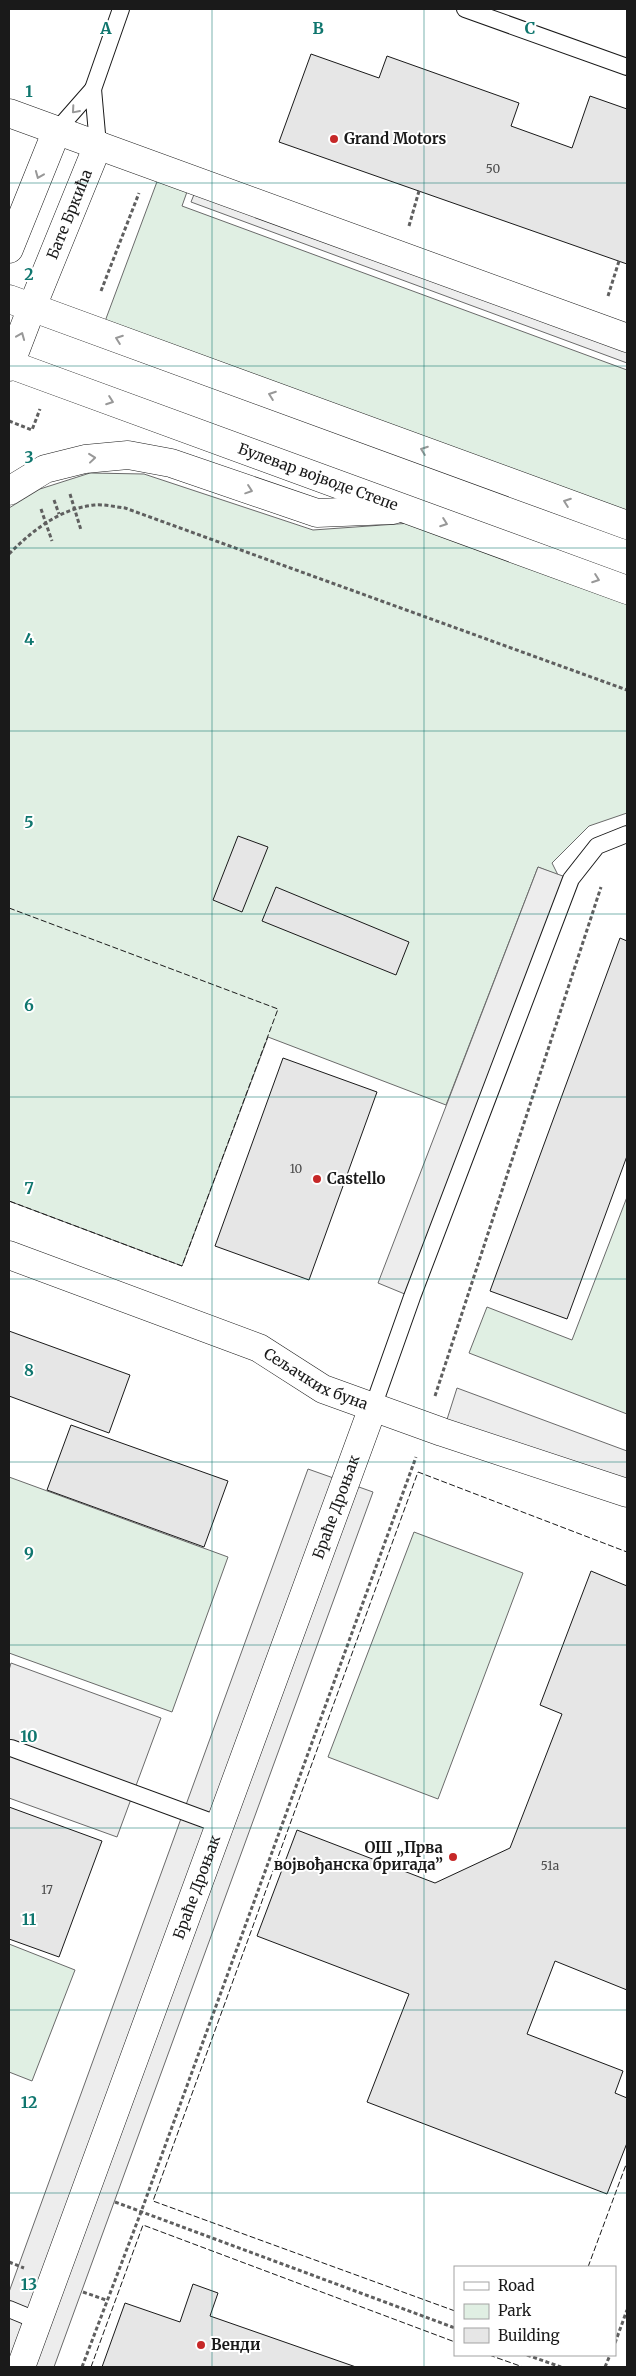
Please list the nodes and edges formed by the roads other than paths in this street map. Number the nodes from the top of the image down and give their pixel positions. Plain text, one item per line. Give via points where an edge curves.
1 (121, 9) edge
2 (465, 9) edge
3 (627, 68) edge
4 (93, 89) junction
5 (9, 113) edge
6 (57, 130) junction
7 (98, 145) junction
8 (9, 250) edge
9 (21, 303) edge
10 (627, 338) edge
11 (9, 365) edge
12 (9, 491) edge
13 (408, 510) junction
14 (627, 525) edge
15 (627, 590) edge
16 (627, 834) edge
17 (9, 1255) edge
18 (373, 1406) junction
19 (627, 1493) edge
20 (12, 1748) dead end
21 (220, 1825) junction
22 (9, 2308) edge
23 (38, 2321) junction
24 (21, 2367) edge

1 - 4 lane
2 - 3 lane
4 -> 6 lane
4 - 7 lane
5 - 6 street
6 - 7 street
6 -> 8 street
7 - 9 street, Бате Бркића
7 - 10 street
11 -> 9 street, Бате Бркића
14 -> 9 street
11 -> 13 street, Булевар војводе Степе
12 -> 13 street via 45,469 85,459 128,455 171,463 317,513
13 -> 15 street, Булевар војводе Степе
16 - 18 lane via 597,846 571,879 415,1287
17 - 18 street, Сељачких буна via 259,1348 323,1389
18 - 19 street, Сељачких буна
18 - 21 street, Браће Дроњак
20 - 21 lane
21 - 23 street, Браће Дроњак
22 - 23 lane
23 - 24 street, Браће Дроњак

